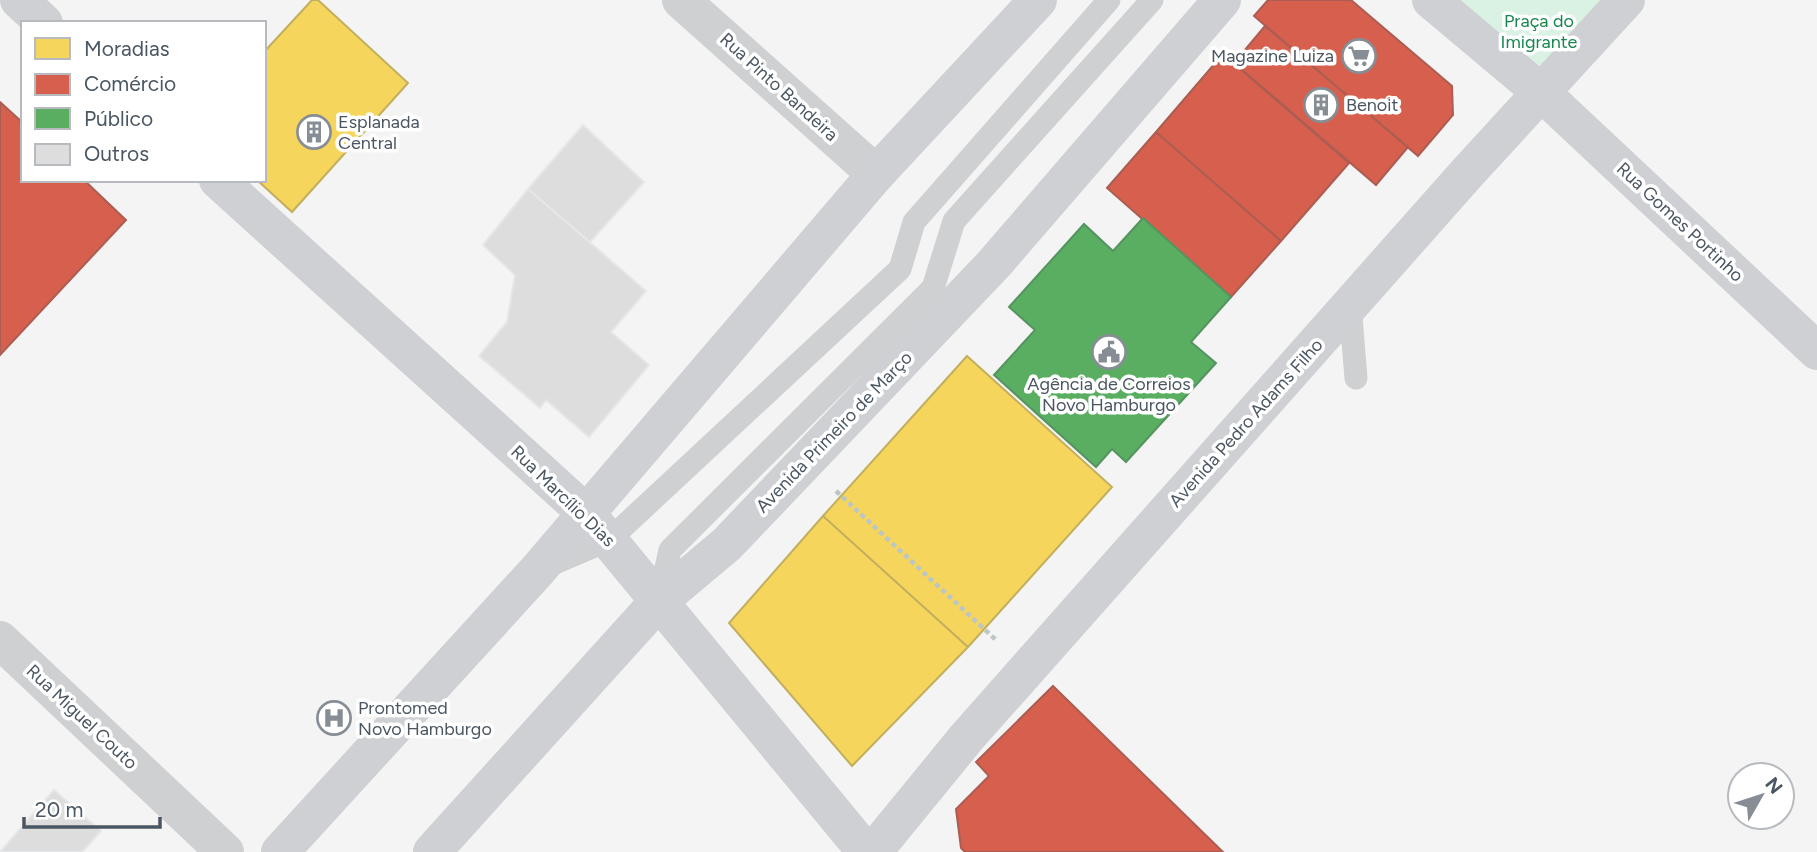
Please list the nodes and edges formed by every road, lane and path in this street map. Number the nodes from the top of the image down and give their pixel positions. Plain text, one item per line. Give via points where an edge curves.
1 (19, 0) edge
2 (681, 0) edge
3 (1038, 0) edge
4 (1109, 0) edge
5 (1152, 0) edge
6 (1223, 0) edge
7 (1431, 0) edge
8 (1626, 0) edge
9 (42, 21) edge
10 (1543, 94) junction
11 (876, 174) junction
12 (220, 182) edge
13 (1350, 305) junction
14 (1817, 351) edge
15 (1356, 377) dead end
16 (806, 462) junction
17 (597, 527) junction
18 (659, 602) junction
19 (0, 640) edge
20 (1027, 669) junction
21 (225, 852) edge
22 (280, 852) edge
23 (432, 852) edge
24 (866, 852) edge
25 (873, 852) edge

1 - 9 main road
2 - 11 street, Rua Pinto Bandeira
3 - 11 main road
4 - 17 lane via 914,222 900,270
5 - 18 lane via 954,221 933,288 670,550
6 - 16 main road, Avenida Primeiro de Março via 993,265
7 - 10 main road, Rua Gomes Portinho
8 - 10 main road, Avenida Pedro Adams Filho
10 - 13 main road, Avenida Pedro Adams Filho
10 - 14 main road, Rua Gomes Portinho
11 - 17 main road
12 - 17 main road, Rua Marcílio Dias
13 - 15 lane
13 - 20 main road, Avenida Pedro Adams Filho
16 - 18 main road, Avenida Primeiro de Março via 727,544
16 - 20 path
17 - 18 main road, Rua Marcílio Dias
17 - 22 main road via 537,571
18 - 23 main road, Avenida Primeiro de Março
18 - 24 main road, Rua Marcílio Dias
19 - 21 street, Rua Miguel Couto
20 - 25 main road, Avenida Pedro Adams Filho

